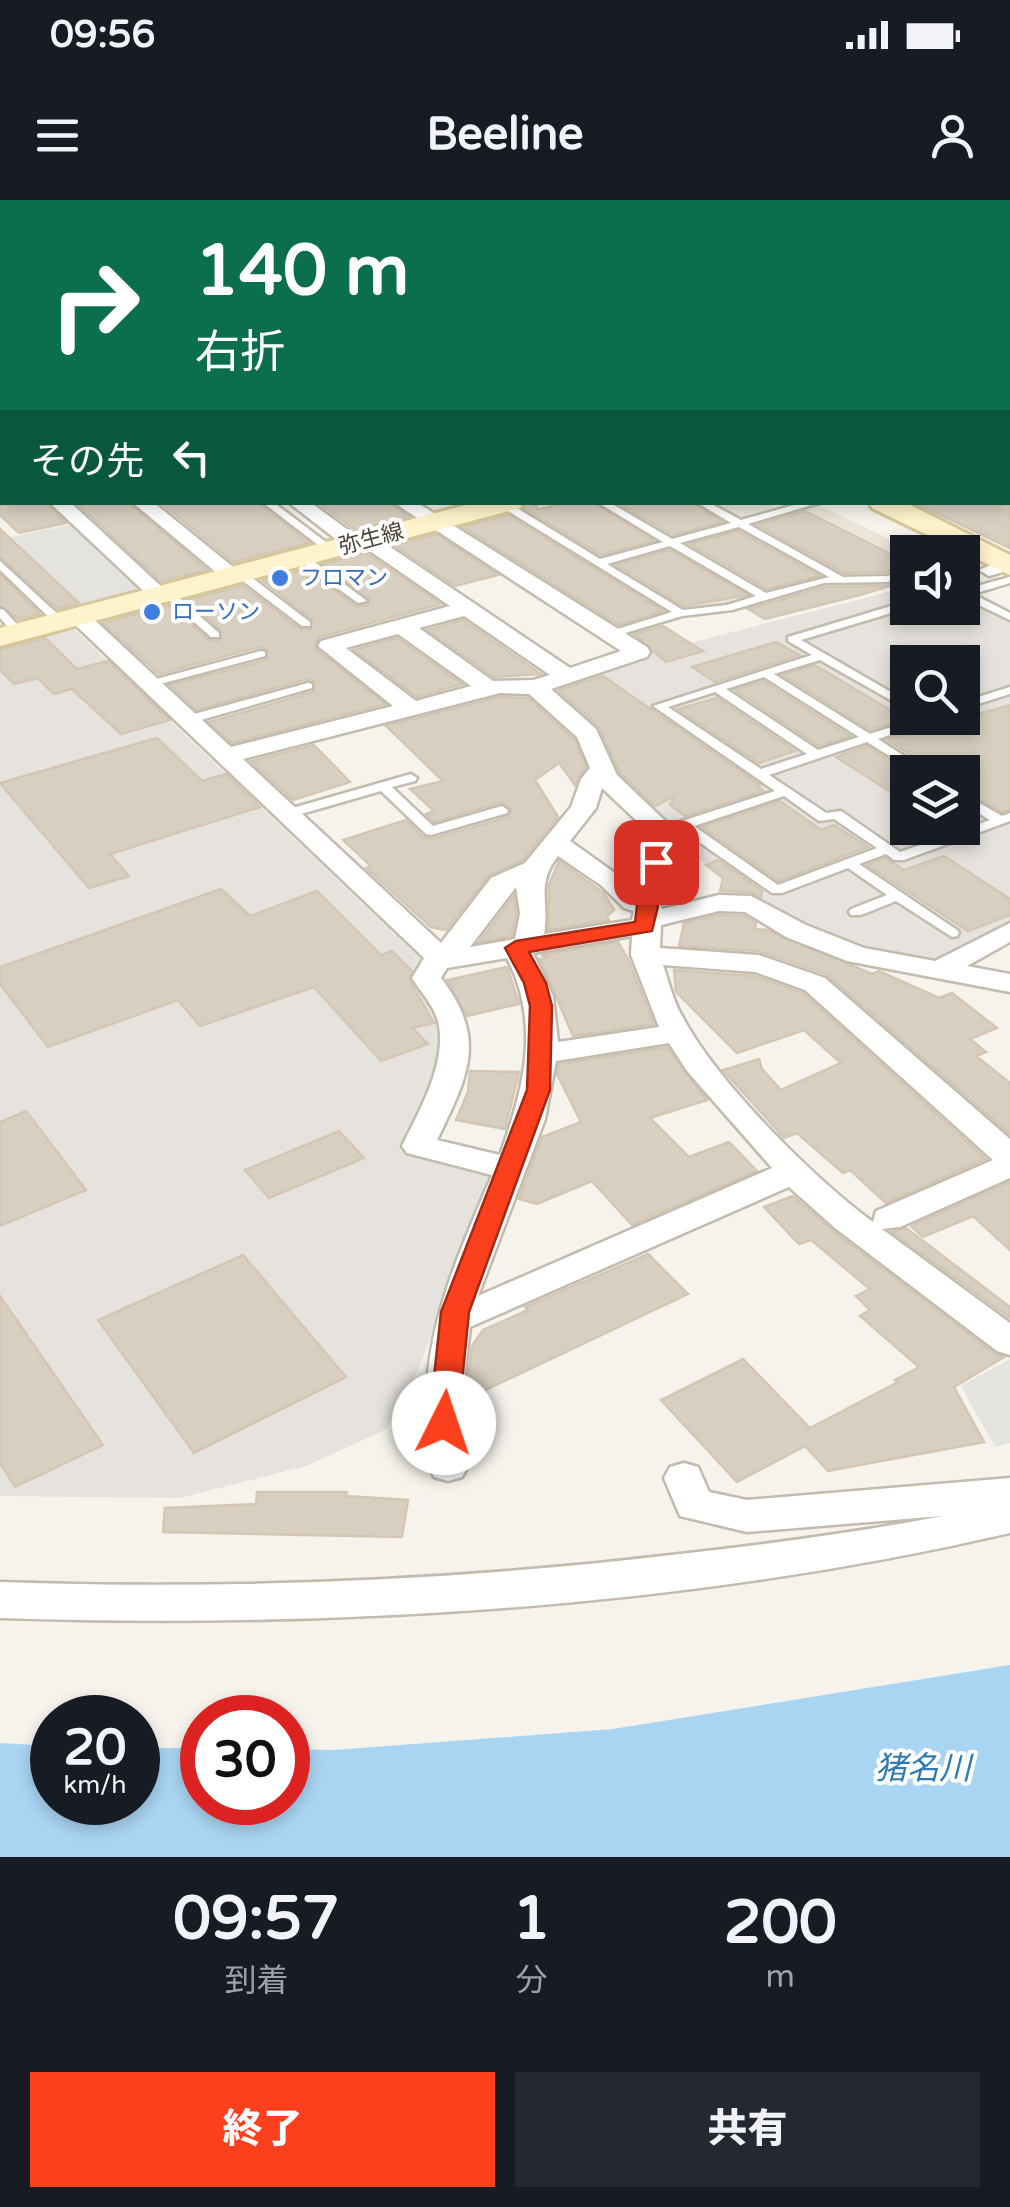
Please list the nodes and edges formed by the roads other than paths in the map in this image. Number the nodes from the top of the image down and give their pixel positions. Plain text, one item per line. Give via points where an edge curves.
1 (61, 505) edge
2 (145, 505) edge
3 (271, 505) edge
4 (300, 505) edge
5 (407, 505) edge
6 (502, 505) edge
7 (508, 505) edge
8 (606, 505) edge
9 (705, 505) edge
10 (778, 505) edge
11 (807, 505) edge
12 (858, 505) edge
13 (887, 505) edge
14 (788, 510) junction
15 (434, 522) junction
16 (741, 526) junction
17 (919, 535) edge
18 (672, 544) junction
19 (338, 547) junction
20 (598, 563) junction
21 (0, 564) edge
22 (999, 569) edge
23 (235, 574) junction
24 (890, 579) edge
25 (843, 580) junction
26 (162, 593) junction
27 (764, 597) junction
28 (362, 601) dead end
29 (980, 603) edge
30 (467, 608) junction
31 (890, 609) edge
32 (680, 613) junction
33 (68, 618) junction
34 (1010, 618) edge
35 (306, 624) dead end
36 (402, 626) junction
37 (6, 627) edge
38 (214, 634) dead end
39 (612, 634) junction
40 (261, 654) dead end
41 (821, 656) junction
42 (765, 673) junction
43 (564, 674) junction
44 (149, 684) junction
45 (308, 686) dead end
46 (534, 687) junction
47 (716, 688) junction
48 (490, 689) junction
49 (1010, 690) edge
50 (890, 696) edge
51 (980, 700) edge
52 (412, 709) junction
53 (187, 720) junction
54 (890, 731) edge
55 (868, 738) junction
56 (818, 755) junction
57 (896, 755) edge
58 (226, 756) junction
59 (602, 770) junction
60 (759, 774) junction
61 (411, 778) dead end
62 (383, 786) junction
63 (784, 792) junction
64 (980, 806) edge
65 (502, 810) dead end
66 (287, 814) junction
67 (1005, 819) edge
68 (554, 843) junction
69 (887, 849) junction
70 (849, 863) junction
71 (534, 868) junction
72 (897, 896) junction
73 (856, 912) dead end
74 (646, 927) junction
75 (1010, 931) edge
76 (952, 934) dead end
77 (522, 947) junction
78 (438, 955) junction
79 (938, 970) junction
80 (1010, 982) edge
81 (678, 1033) junction
82 (542, 1054) junction
83 (1010, 1157) edge
84 (1010, 1165) edge
85 (508, 1168) junction
86 (793, 1172) junction
87 (888, 1219) dead end
88 (455, 1312) junction
89 (1010, 1342) edge
90 (448, 1466) dead end
91 (684, 1478) dead end
92 (1010, 1494) edge
93 (1010, 1517) edge
94 (0, 1600) edge

1 - 26 street
2 - 23 street
3 - 19 lane
4 - 19 street
5 - 15 street
6 - 15 street, 弥生線
7 - 20 lane
8 - 18 lane
9 - 16 lane
10 - 14 lane
11 - 14 lane
12 - 17 street
13 - 22 street
14 - 16 lane
15 - 19 street, 弥生線
15 - 39 street
16 - 18 lane
16 - 25 lane
18 - 20 lane
18 - 27 lane
19 - 23 street, 弥生線
19 - 28 lane
19 - 30 street
20 - 32 lane
21 - 33 lane
23 - 26 street, 弥生線
23 - 35 lane
24 - 25 lane
25 - 27 lane
26 - 33 street, 弥生線
26 - 38 lane
27 - 32 lane
29 - 34 lane
30 - 36 street
30 - 43 street
31 - 41 lane via 792,639
32 - 39 lane
33 - 37 street, 弥生線
33 - 44 street
36 - 48 street
36 - 52 street via 329,646
39 - 43 street via 640,652
40 - 44 lane
41 - 42 lane
41 - 50 lane
42 - 47 lane
42 - 55 lane
43 - 46 street
44 - 53 street
45 - 53 lane
46 - 48 street
46 - 59 street via 588,734
47 - 56 lane
47 - 60 lane via 659,706
48 - 52 street
49 - 51 lane
52 - 58 street
53 - 58 street
54 - 55 lane
55 - 56 lane
55 - 57 lane
56 - 60 lane
58 - 66 street
59 - 68 street via 589,799
59 - 74 street via 671,839 643,895
60 - 63 lane
61 - 62 lane
62 - 65 lane via 430,831
62 - 66 lane
63 - 69 lane via 824,818 836,814
63 - 70 lane via 684,825 777,890
64 - 67 lane
66 - 78 street
67 - 69 lane via 898,857
68 - 71 street
68 - 74 street via 612,880
69 - 70 lane
70 - 72 lane
71 - 77 street via 528,884 534,913
71 - 78 street via 501,884 455,948
72 - 73 lane
72 - 76 lane
74 - 77 street
74 - 79 street via 719,903 750,904 857,954
74 - 81 street via 666,1015
74 - 83 street via 815,984
75 - 79 street
77 - 78 street via 442,960
77 - 82 street via 541,1006
78 - 85 street via 426,978 454,1027 443,1097 418,1146
79 - 80 street
81 - 82 street
81 - 86 street
82 - 85 street via 538,1090
84 - 87 street
85 - 88 street
86 - 88 street via 470,1314
86 - 89 street
88 - 90 street via 444,1423
91 - 92 street via 694,1506 747,1516
93 - 94 street via 819,1554 494,1592 186,1606

